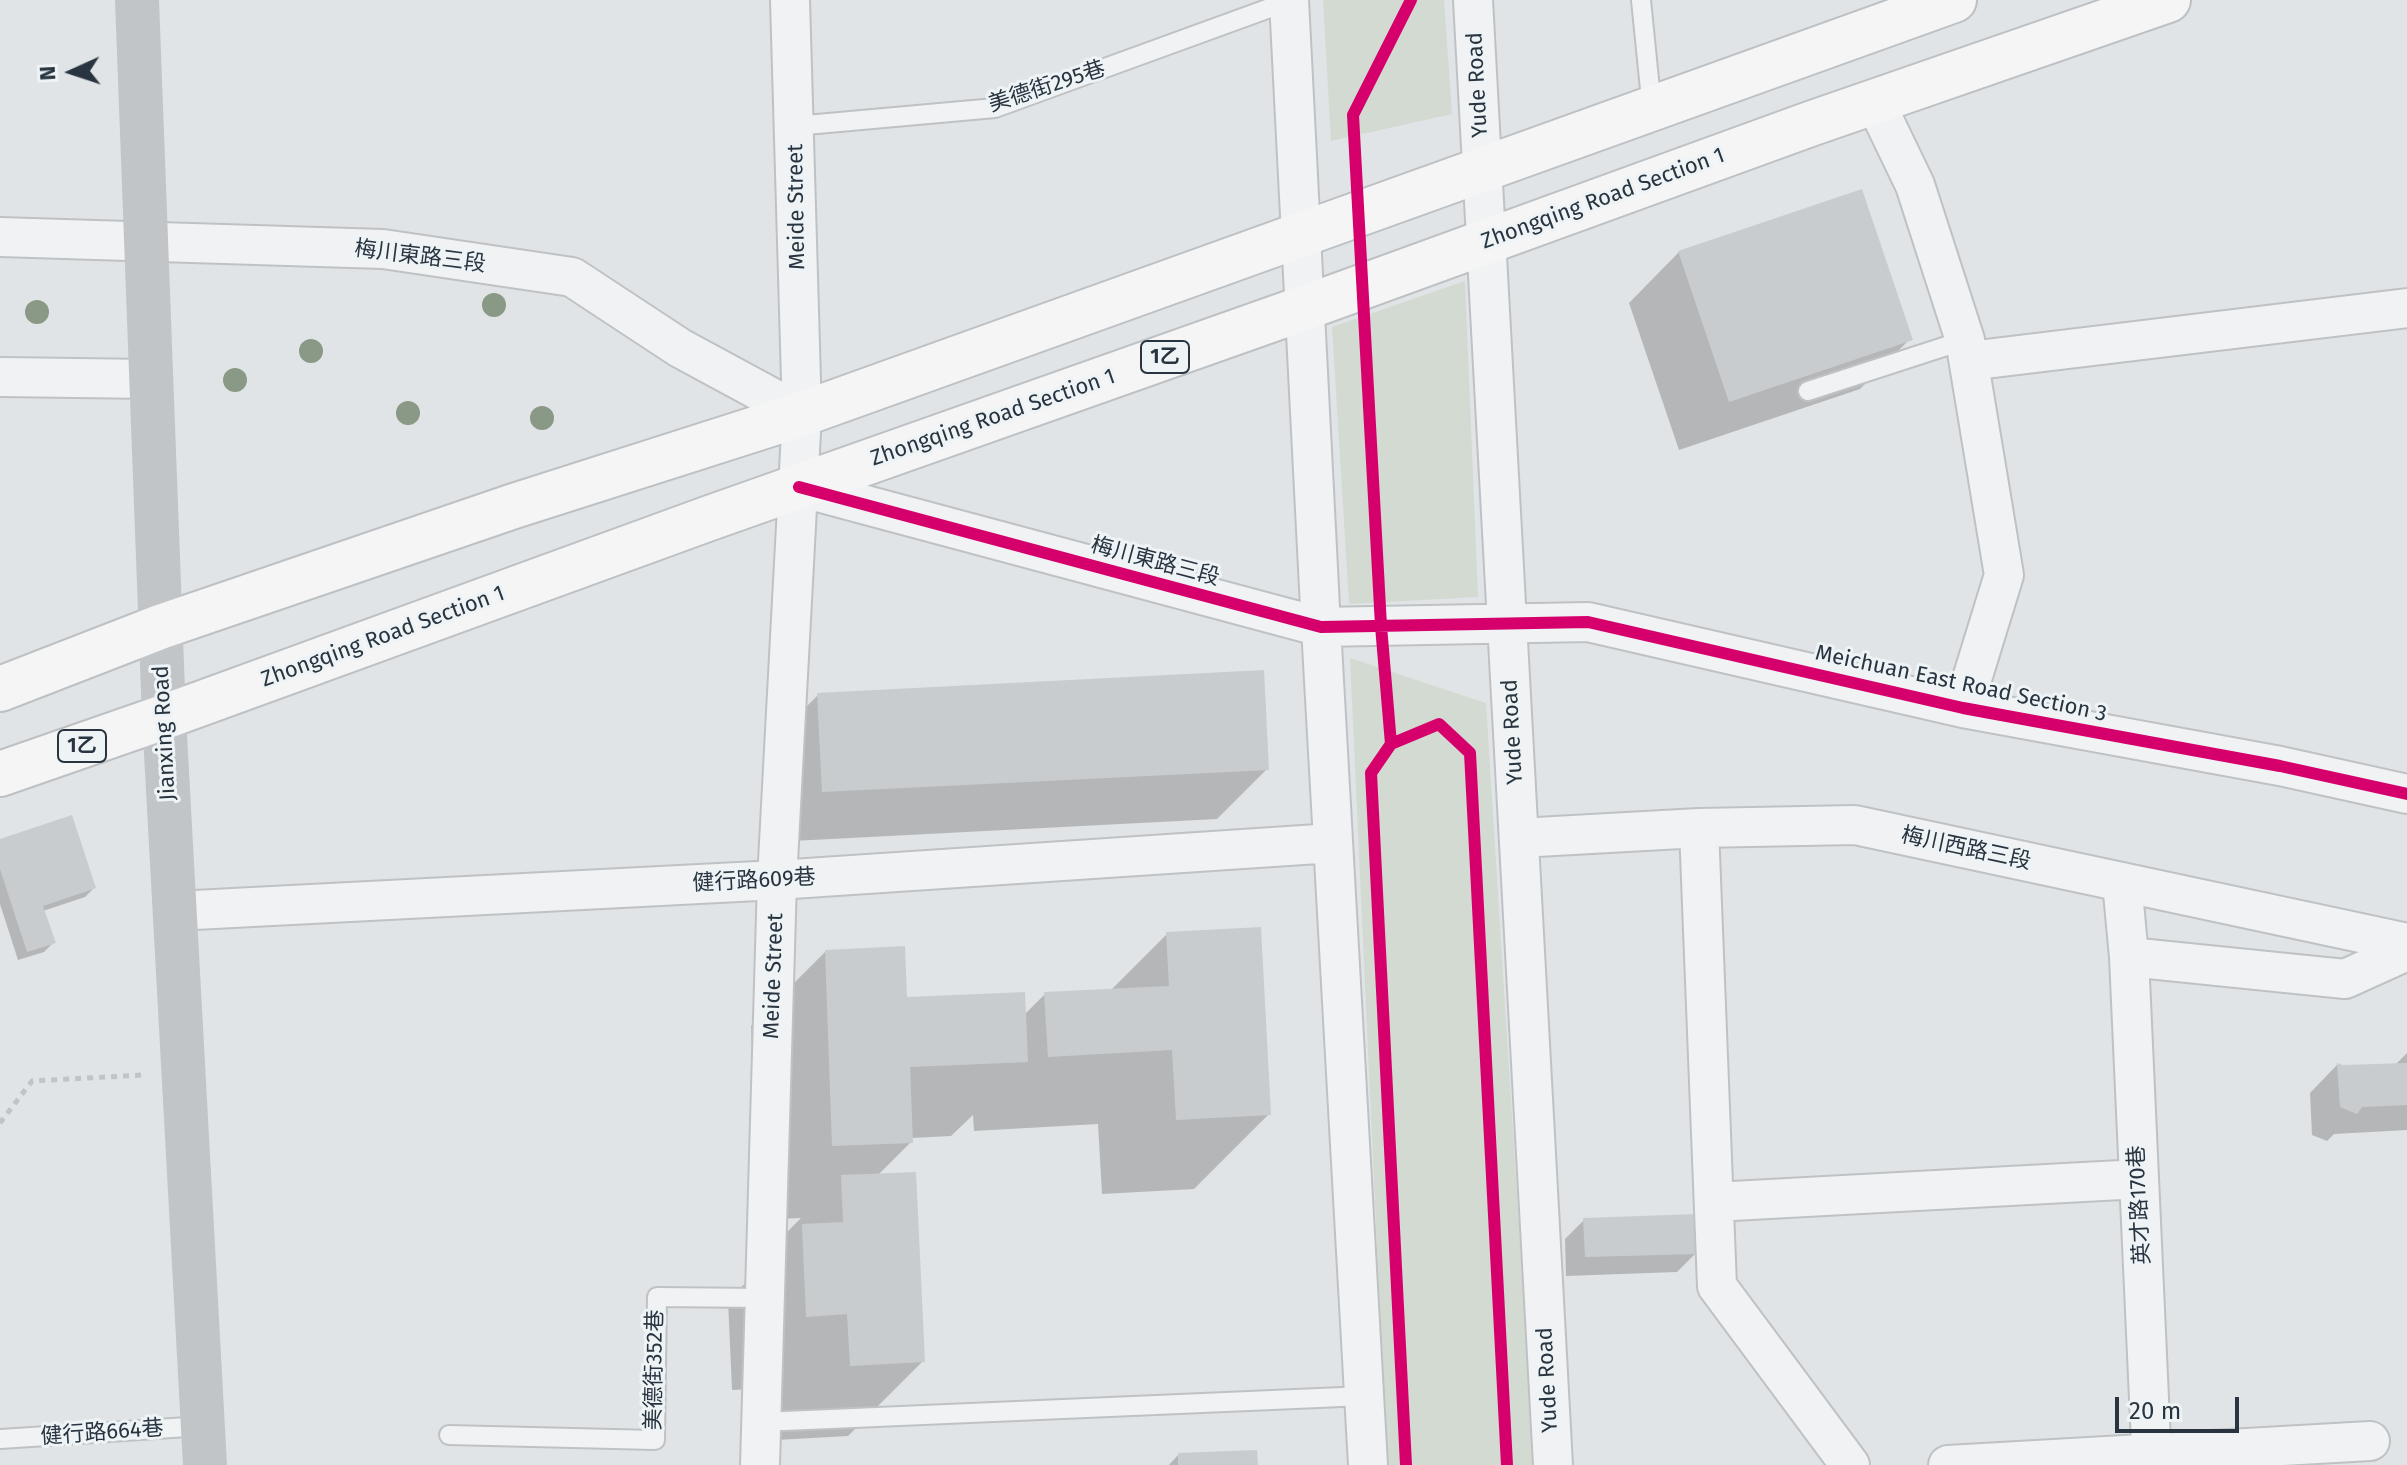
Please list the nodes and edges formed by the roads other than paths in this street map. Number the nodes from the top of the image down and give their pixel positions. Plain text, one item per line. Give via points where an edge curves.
1 (137, 0) edge
2 (790, 0) edge
3 (1289, 0) edge
4 (1473, 0) edge
5 (1641, 0) edge
6 (1954, 0) edge
7 (2168, 0) edge
8 (1875, 102) junction
9 (1652, 109) junction
10 (795, 126) junction
11 (1482, 170) junction
12 (1300, 235) junction
13 (0, 237) edge
14 (146, 240) junction
15 (1487, 242) junction
16 (1304, 308) junction
17 (2407, 308) edge
18 (1967, 350) junction
19 (0, 377) edge
20 (152, 379) junction
21 (1808, 391) dead end
22 (802, 414) junction
23 (799, 487) junction
24 (1508, 624) junction
25 (160, 627) junction
26 (1321, 627) junction
27 (0, 689) edge
28 (1963, 708) junction
29 (164, 717) junction
30 (0, 774) edge
31 (2407, 794) edge
32 (1699, 828) junction
33 (1519, 838) junction
34 (1333, 843) junction
35 (777, 880) junction
36 (2122, 882) junction
37 (175, 911) junction
38 (2407, 943) edge
39 (2407, 951) edge
40 (2129, 957) junction
41 (2139, 1179) junction
42 (1714, 1202) junction
43 (763, 1298) junction
44 (1365, 1396) junction
45 (761, 1422) junction
46 (449, 1435) dead end
47 (0, 1439) edge
48 (2370, 1441) dead end
49 (204, 1446) edge
50 (2152, 1459) edge
51 (760, 1465) edge
52 (1368, 1465) edge
53 (1553, 1465) edge
54 (1850, 1465) edge
55 (1948, 1465) edge

1 - 14 street, Jianxing Road
2 - 10 street, Meide Street
3 - 10 lane, 美德街295巷 via 995,108
3 - 12 street
4 - 11 street, Yude Road
5 - 9 lane
6 - 9 main road
7 - 8 main road, Zhongqing Road Section 1 / 1乙
8 - 15 main road, Zhongqing Road Section 1 / 1乙
8 - 18 street via 1915,185
9 - 11 main road
10 - 22 street, Meide Street
11 - 12 main road
11 - 15 street, Yude Road
12 - 16 street
12 - 22 main road
13 - 14 street, 梅川東路三段
14 - 20 street, Jianxing Road
14 - 22 street, 梅川東路三段 via 383,249 572,277 680,348
15 - 16 main road, Zhongqing Road Section 1 / 1乙
15 - 24 street, Yude Road
16 - 23 main road, Zhongqing Road Section 1 / 1乙
16 - 26 street
17 - 18 street
18 - 21 lane
18 - 28 street via 2004,575
19 - 20 street
20 - 25 street, Jianxing Road
22 - 23 street, Meide Street
22 - 25 main road
23 - 26 street, 梅川東路三段
23 - 29 main road, Zhongqing Road Section 1 / 1乙
23 - 35 street, Meide Street
24 - 26 street, 梅川東路三段
24 - 28 street, Meichuan East Road Section 3 via 1588,622
24 - 33 street, Yude Road
25 - 27 main road
25 - 29 street, Jianxing Road
26 - 34 street
28 - 31 street, Meichuan East Road Section 3
29 - 30 main road, Zhongqing Road Section 1 / 1乙
29 - 37 street, Jianxing Road
32 - 33 street, 梅川西路三段
32 - 36 street, 梅川西路三段 via 1855,825
32 - 42 street
33 - 53 street, Yude Road
34 - 35 street, 健行路609巷
34 - 44 street
35 - 37 street, 健行路609巷
35 - 43 street, Meide Street
36 - 38 street, 梅川西路三段
36 - 40 street, 英才路170巷
37 - 49 street, Jianxing Road
39 - 40 street via 2345,979
40 - 41 street, 英才路170巷
41 - 42 street
41 - 50 street, 英才路170巷
42 - 54 street via 1717,1286
43 - 45 street, Meide Street
43 - 46 lane, 美德街352巷 via 657,1297 655,1440
44 - 45 lane
44 - 52 street
45 - 51 street, Meide Street
47 - 49 lane, 健行路664巷
48 - 50 street
50 - 55 street

